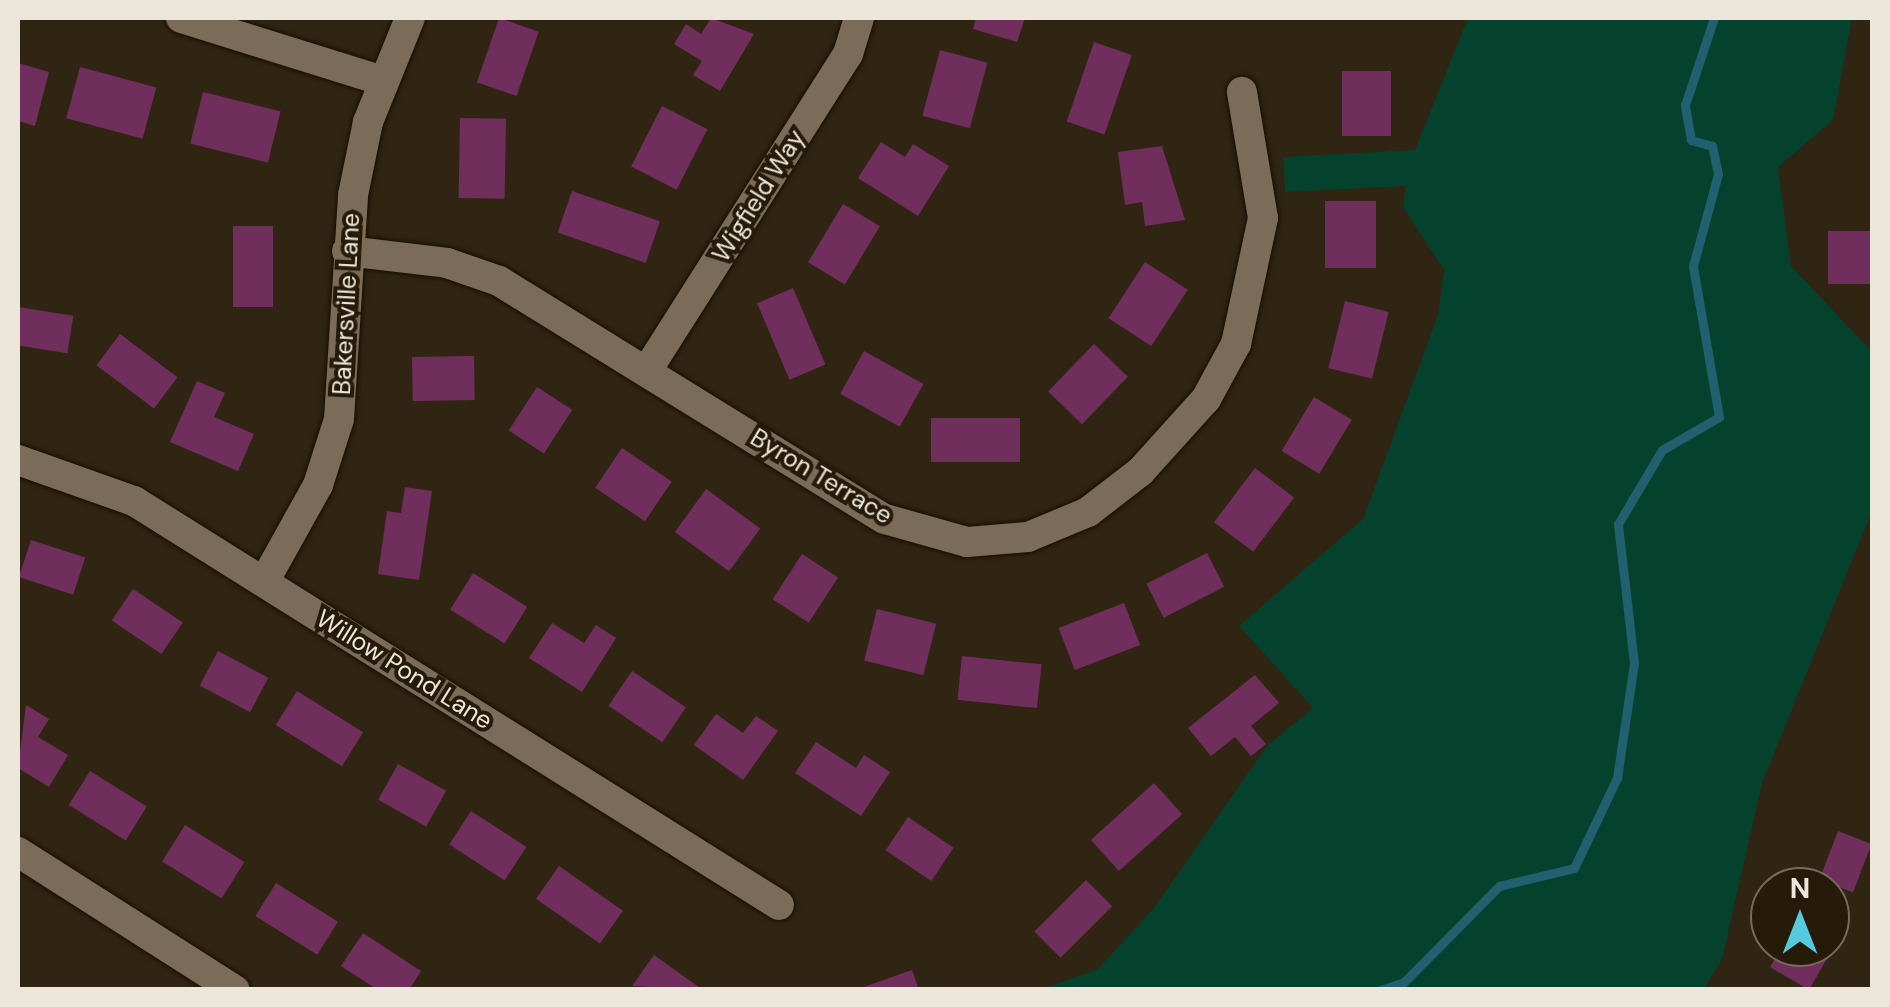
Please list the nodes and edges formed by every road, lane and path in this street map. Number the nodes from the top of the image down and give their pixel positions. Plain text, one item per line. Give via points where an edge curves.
1 (181, 18) edge
2 (410, 18) edge
3 (859, 18) edge
4 (383, 81) junction
5 (1242, 92) dead end
6 (347, 251) junction
7 (648, 369) junction
8 (18, 460) edge
9 (264, 582) junction
10 (18, 852) edge
11 (779, 905) dead end
12 (234, 990) edge

1 - 4 street
2 - 4 street, Bakersville Lane
3 - 7 street, Wigfield Way via 848,54
4 - 6 street, Bakersville Lane
5 - 7 street, Byron Terrace via 1262,218 1236,344 1166,447 1066,524 988,542 928,536 885,519
6 - 7 street, Byron Terrace via 477,272
6 - 9 street, Bakersville Lane via 339,419 318,485
8 - 9 street, Willow Pond Lane via 107,486
9 - 11 street, Willow Pond Lane
10 - 12 street

